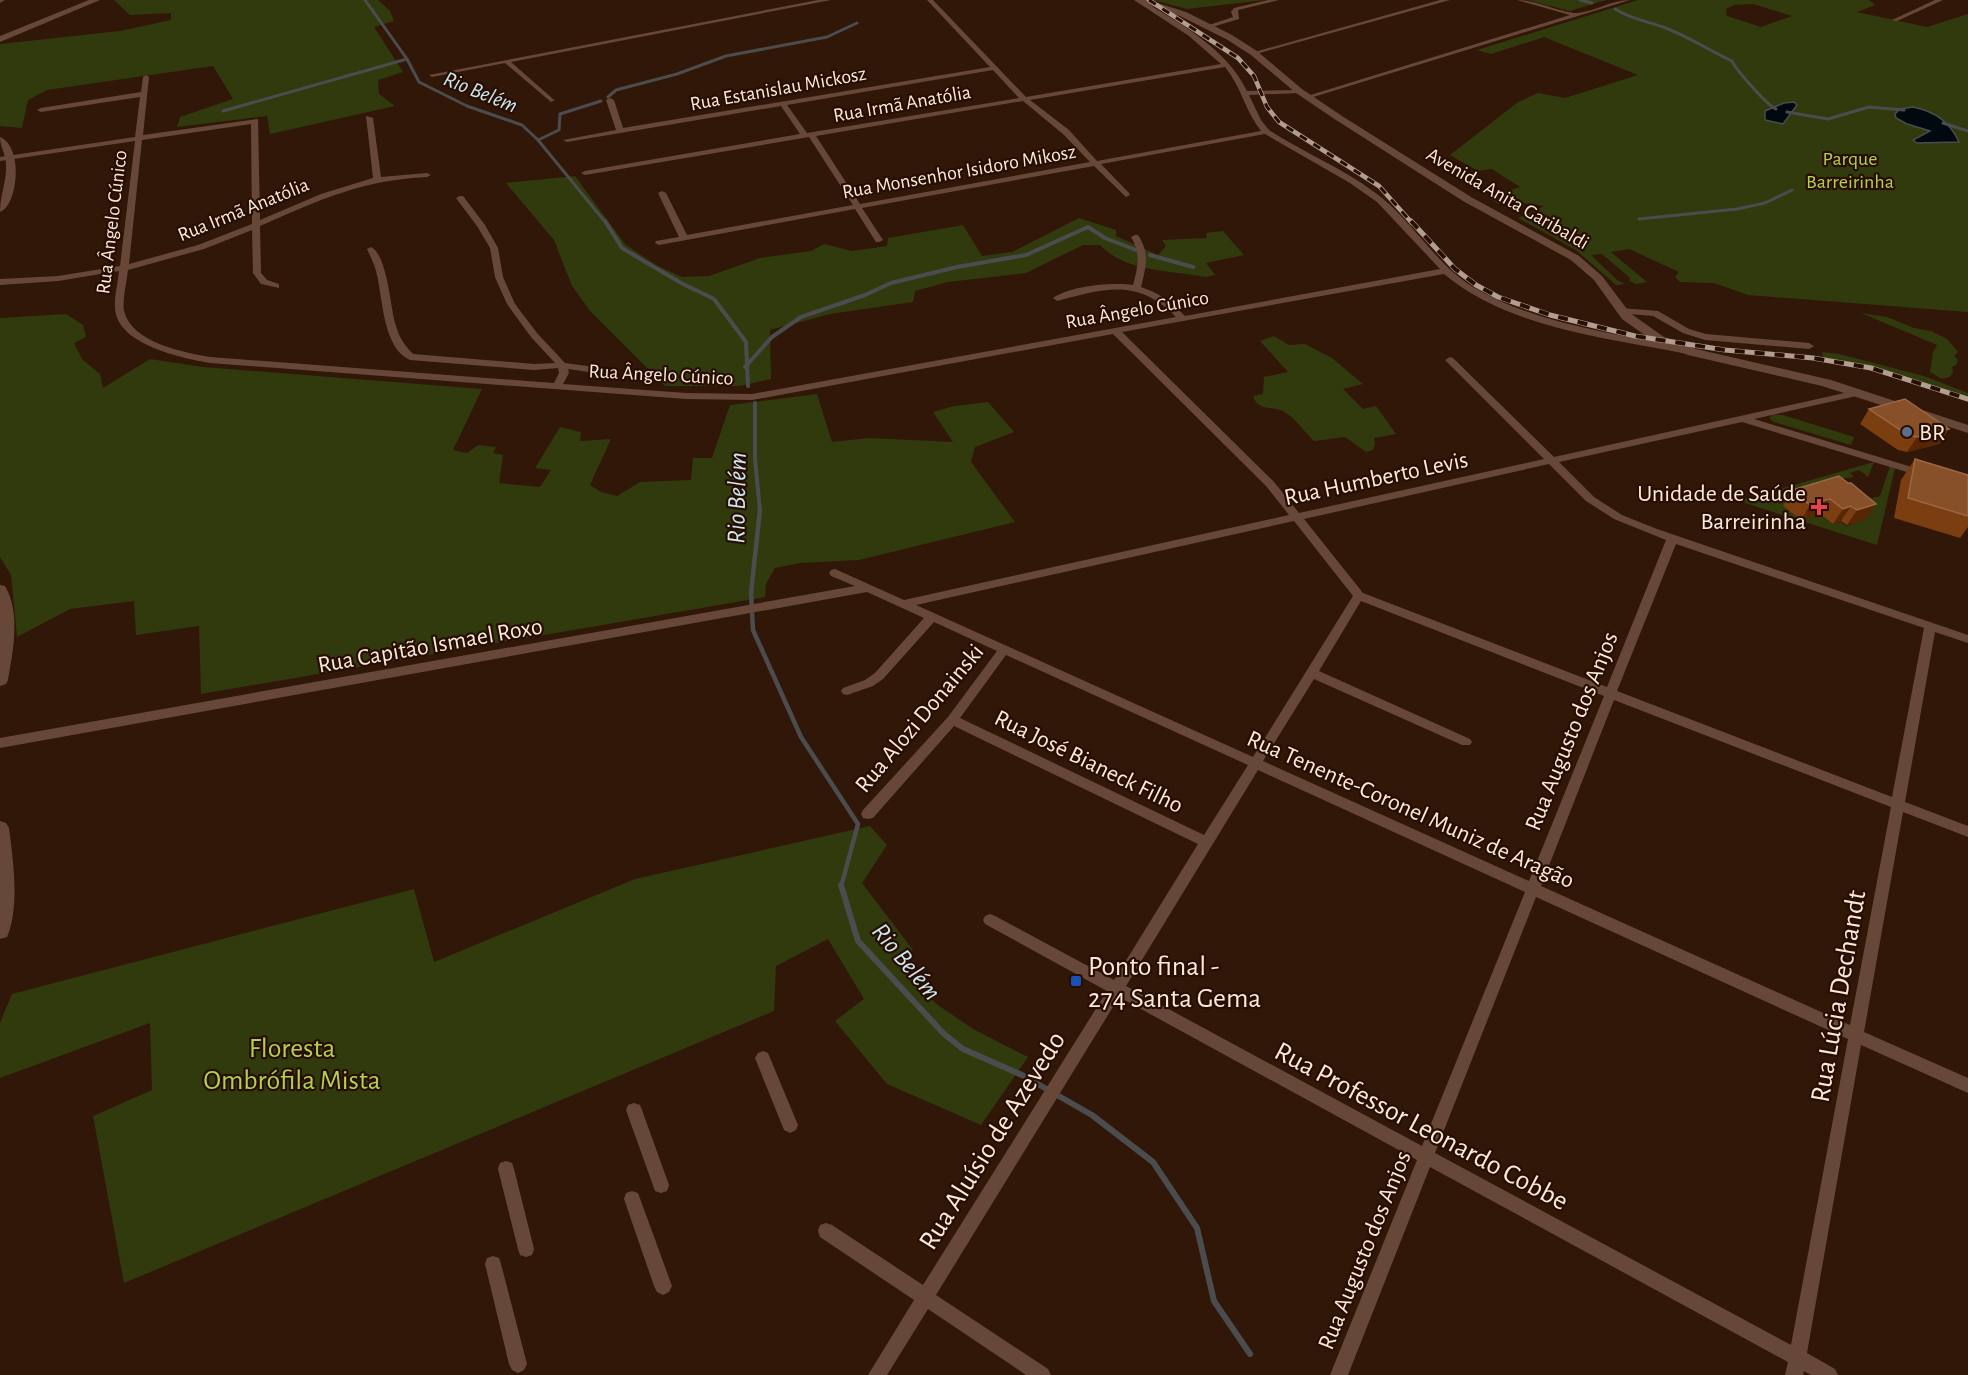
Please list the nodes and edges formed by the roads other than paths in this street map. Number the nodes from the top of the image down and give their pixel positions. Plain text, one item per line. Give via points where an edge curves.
1 (96, 0) edge
2 (828, 0) edge
3 (930, 0) edge
4 (1138, 0) edge
5 (1276, 0) edge
6 (1447, 0) edge
7 (1520, 0) edge
8 (1940, 0) edge
9 (1620, 1) edge
10 (1577, 15) junction
11 (1895, 20) dead end
12 (1209, 26) junction
13 (0, 39) edge
14 (1254, 53) junction
15 (507, 61) junction
16 (1225, 65) junction
17 (995, 68) junction
18 (432, 75) dead end
19 (146, 77) dead end
20 (1244, 93) junction
21 (144, 94) junction
22 (1303, 94) junction
23 (1024, 99) junction
24 (551, 100) dead end
25 (610, 100) dead end
26 (783, 104) junction
27 (41, 110) dead end
28 (369, 118) dead end
29 (620, 131) junction
30 (1266, 132) junction
31 (808, 136) junction
32 (138, 138) junction
33 (0, 140) edge
34 (567, 140) dead end
35 (6, 158) edge
36 (1096, 163) junction
37 (585, 173) dead end
38 (427, 175) dead end
39 (377, 180) junction
40 (662, 194) dead end
41 (1126, 195) dead end
42 (460, 198) dead end
43 (857, 207) junction
44 (0, 209) edge
45 (256, 225) junction
46 (1134, 237) dead end
47 (684, 238) junction
48 (879, 240) dead end
49 (659, 243) dead end
50 (371, 249) dead end
51 (123, 267) junction
52 (1445, 271) junction
53 (0, 282) edge
54 (276, 285) dead end
55 (1137, 287) junction
56 (1058, 298) dead end
57 (1621, 311) junction
58 (1183, 319) junction
59 (1115, 331) junction
60 (1809, 346) dead end
61 (1692, 352) junction
62 (1450, 360) dead end
63 (562, 365) junction
64 (609, 372) dead end
65 (540, 385) junction
66 (557, 386) junction
67 (1858, 393) junction
68 (1741, 418) junction
69 (1968, 429) edge
70 (1551, 461) junction
71 (1935, 477) edge
72 (1298, 517) junction
73 (1672, 539) junction
74 (835, 573) dead end
75 (868, 588) junction
76 (0, 590) edge
77 (1359, 596) junction
78 (903, 604) junction
79 (932, 617) junction
80 (1930, 626) junction
81 (1968, 639) edge
82 (1004, 650) junction
83 (2, 662) edge
84 (1312, 673) junction
85 (0, 680) edge
86 (847, 691) dead end
87 (1610, 693) junction
88 (952, 720) junction
89 (1466, 742) dead end
90 (0, 743) edge
91 (1256, 764) junction
92 (1898, 805) junction
93 (868, 814) dead end
94 (0, 828) edge
95 (1968, 832) edge
96 (1207, 842) junction
97 (1532, 889) junction
98 (990, 920) dead end
99 (0, 931) edge
100 (1116, 989) junction
101 (1856, 1035) junction
102 (763, 1058) dead end
103 (1968, 1086) edge
104 (634, 1110) dead end
105 (790, 1125) dead end
106 (1426, 1156) junction
107 (506, 1169) dead end
108 (661, 1185) dead end
109 (632, 1199) dead end
110 (826, 1231) dead end
111 (526, 1249) dead end
112 (493, 1264) dead end
113 (663, 1286) dead end
114 (925, 1297) junction
115 (1797, 1358) junction
116 (518, 1364) dead end
117 (877, 1375) edge
118 (1042, 1375) edge
119 (1338, 1375) edge
120 (1794, 1375) edge
121 (1829, 1375) edge

1 - 13 main road
2 - 15 street
3 - 17 street
4 - 12 main road, Avenida Anita Garibaldi
4 - 16 street via 1185,30
5 - 12 street via 1236,9 1237,18
6 - 14 street
7 - 10 street
8 - 11 street
9 - 10 street
10 - 22 street
12 - 14 main road, Avenida Anita Garibaldi
14 - 22 main road, Avenida Anita Garibaldi
15 - 18 street
15 - 24 street
16 - 20 street
16 - 23 street, Rua Irmã Anatólia
17 - 23 street
17 - 26 street, Rua Estanislau Mickosz
19 - 21 street, Rua Ângelo Cúnico
20 - 22 street
20 - 30 street
21 - 27 street
21 - 32 street, Rua Ângelo Cúnico
22 - 57 main road, Avenida Anita Garibaldi via 1451,189 1575,258 1598,278
23 - 31 street, Rua Irmã Anatólia
23 - 36 street via 1066,132
25 - 29 street
26 - 29 street, Rua Estanislau Mickosz
26 - 31 street
28 - 39 street
29 - 34 street, Rua Estanislau Mickosz
30 - 36 street, Rua Monsenhor Isidoro Mikosz
30 - 52 street via 1378,198
31 - 37 street, Rua Irmã Anatólia
31 - 43 street
32 - 35 street
32 - 45 street via 255,121
32 - 51 street, Rua Ângelo Cúnico
33 - 35 main road
35 - 44 main road via 11,176
36 - 41 street
36 - 43 street, Rua Monsenhor Isidoro Mikosz
38 - 39 street, Rua Irmã Anatólia
39 - 45 street, Rua Irmã Anatólia via 309,200
40 - 47 street
42 - 63 street via 494,248 499,277 511,304
43 - 47 street, Rua Monsenhor Isidoro Mikosz
43 - 48 street
45 - 51 street, Rua Irmã Anatólia via 192,250
45 - 54 street via 257,273 264,282
46 - 55 street via 1144,255
47 - 49 street, Rua Monsenhor Isidoro Mikosz
50 - 63 street via 381,274 391,323 410,357 534,367
51 - 53 street, Rua Irmã Anatólia via 50,279
51 - 65 street, Rua Ângelo Cúnico via 119,300 123,321 143,340 188,356 236,363
52 - 58 street, Rua Ângelo Cúnico
52 - 61 street via 1479,293 1529,314
55 - 56 street via 1097,287
55 - 58 street via 1157,296
57 - 60 street via 1654,313 1705,337
57 - 61 main road, Avenida Anita Garibaldi via 1649,334
58 - 59 street, Rua Ângelo Cúnico
59 - 66 street, Rua Ângelo Cúnico via 752,397
59 - 72 street via 1262,475
61 - 67 main road, Avenida Anita Garibaldi
62 - 70 street
63 - 64 street
63 - 65 street via 548,372
63 - 66 street via 564,373
65 - 66 street, Rua Ângelo Cúnico
67 - 68 street, Rua Humberto Levis
67 - 69 main road, Avenida Anita Garibaldi
68 - 70 street, Rua Humberto Levis
68 - 71 street
70 - 72 street, Rua Humberto Levis
70 - 73 street via 1602,508
72 - 77 street
72 - 78 street, Rua Humberto Levis
73 - 80 street
73 - 87 street, Rua Augusto dos Anjos
74 - 75 street, Rua Tenente-Coronel Muniz de Aragão
75 - 78 street, Rua Tenente-Coronel Muniz de Aragão
75 - 90 street, Rua Capitão Ismael Roxo
76 - 83 main road via 7,622
77 - 84 street, Rua Aluísio de Azevedo
77 - 87 street
78 - 79 street, Rua Tenente-Coronel Muniz de Aragão
79 - 82 street, Rua Tenente-Coronel Muniz de Aragão
79 - 86 street via 879,676
80 - 81 street
80 - 92 street, Rua Lúcia Dechandt
82 - 88 street, Rua Alozi Donainski
82 - 91 street, Rua Tenente-Coronel Muniz de Aragão
83 - 85 main road
84 - 89 street
84 - 91 street, Rua Aluísio de Azevedo
87 - 92 street
87 - 97 street, Rua Augusto dos Anjos
88 - 93 street, Rua Alozi Donainski
88 - 96 street, Rua José Bianeck Filho
91 - 96 street, Rua Aluísio de Azevedo
91 - 97 street, Rua Tenente-Coronel Muniz de Aragão
92 - 95 street
92 - 101 street, Rua Lúcia Dechandt
94 - 99 main road via 6,879
96 - 100 street, Rua Aluísio de Azevedo
97 - 101 street, Rua Tenente-Coronel Muniz de Aragão
97 - 106 street, Rua Augusto dos Anjos
98 - 100 street, Rua Professor Leonardo Cobbe
100 - 106 street, Rua Professor Leonardo Cobbe
100 - 114 street, Rua Aluísio de Azevedo
101 - 103 street, Rua Tenente-Coronel Muniz de Aragão
101 - 115 street, Rua Lúcia Dechandt
102 - 105 street
104 - 108 street
106 - 115 street, Rua Professor Leonardo Cobbe
106 - 119 street, Rua Augusto dos Anjos
107 - 111 street
109 - 113 street
110 - 114 street
112 - 116 street
114 - 117 street, Rua Aluísio de Azevedo
114 - 118 street
115 - 120 street, Rua Lúcia Dechandt
115 - 121 street, Rua Professor Leonardo Cobbe

